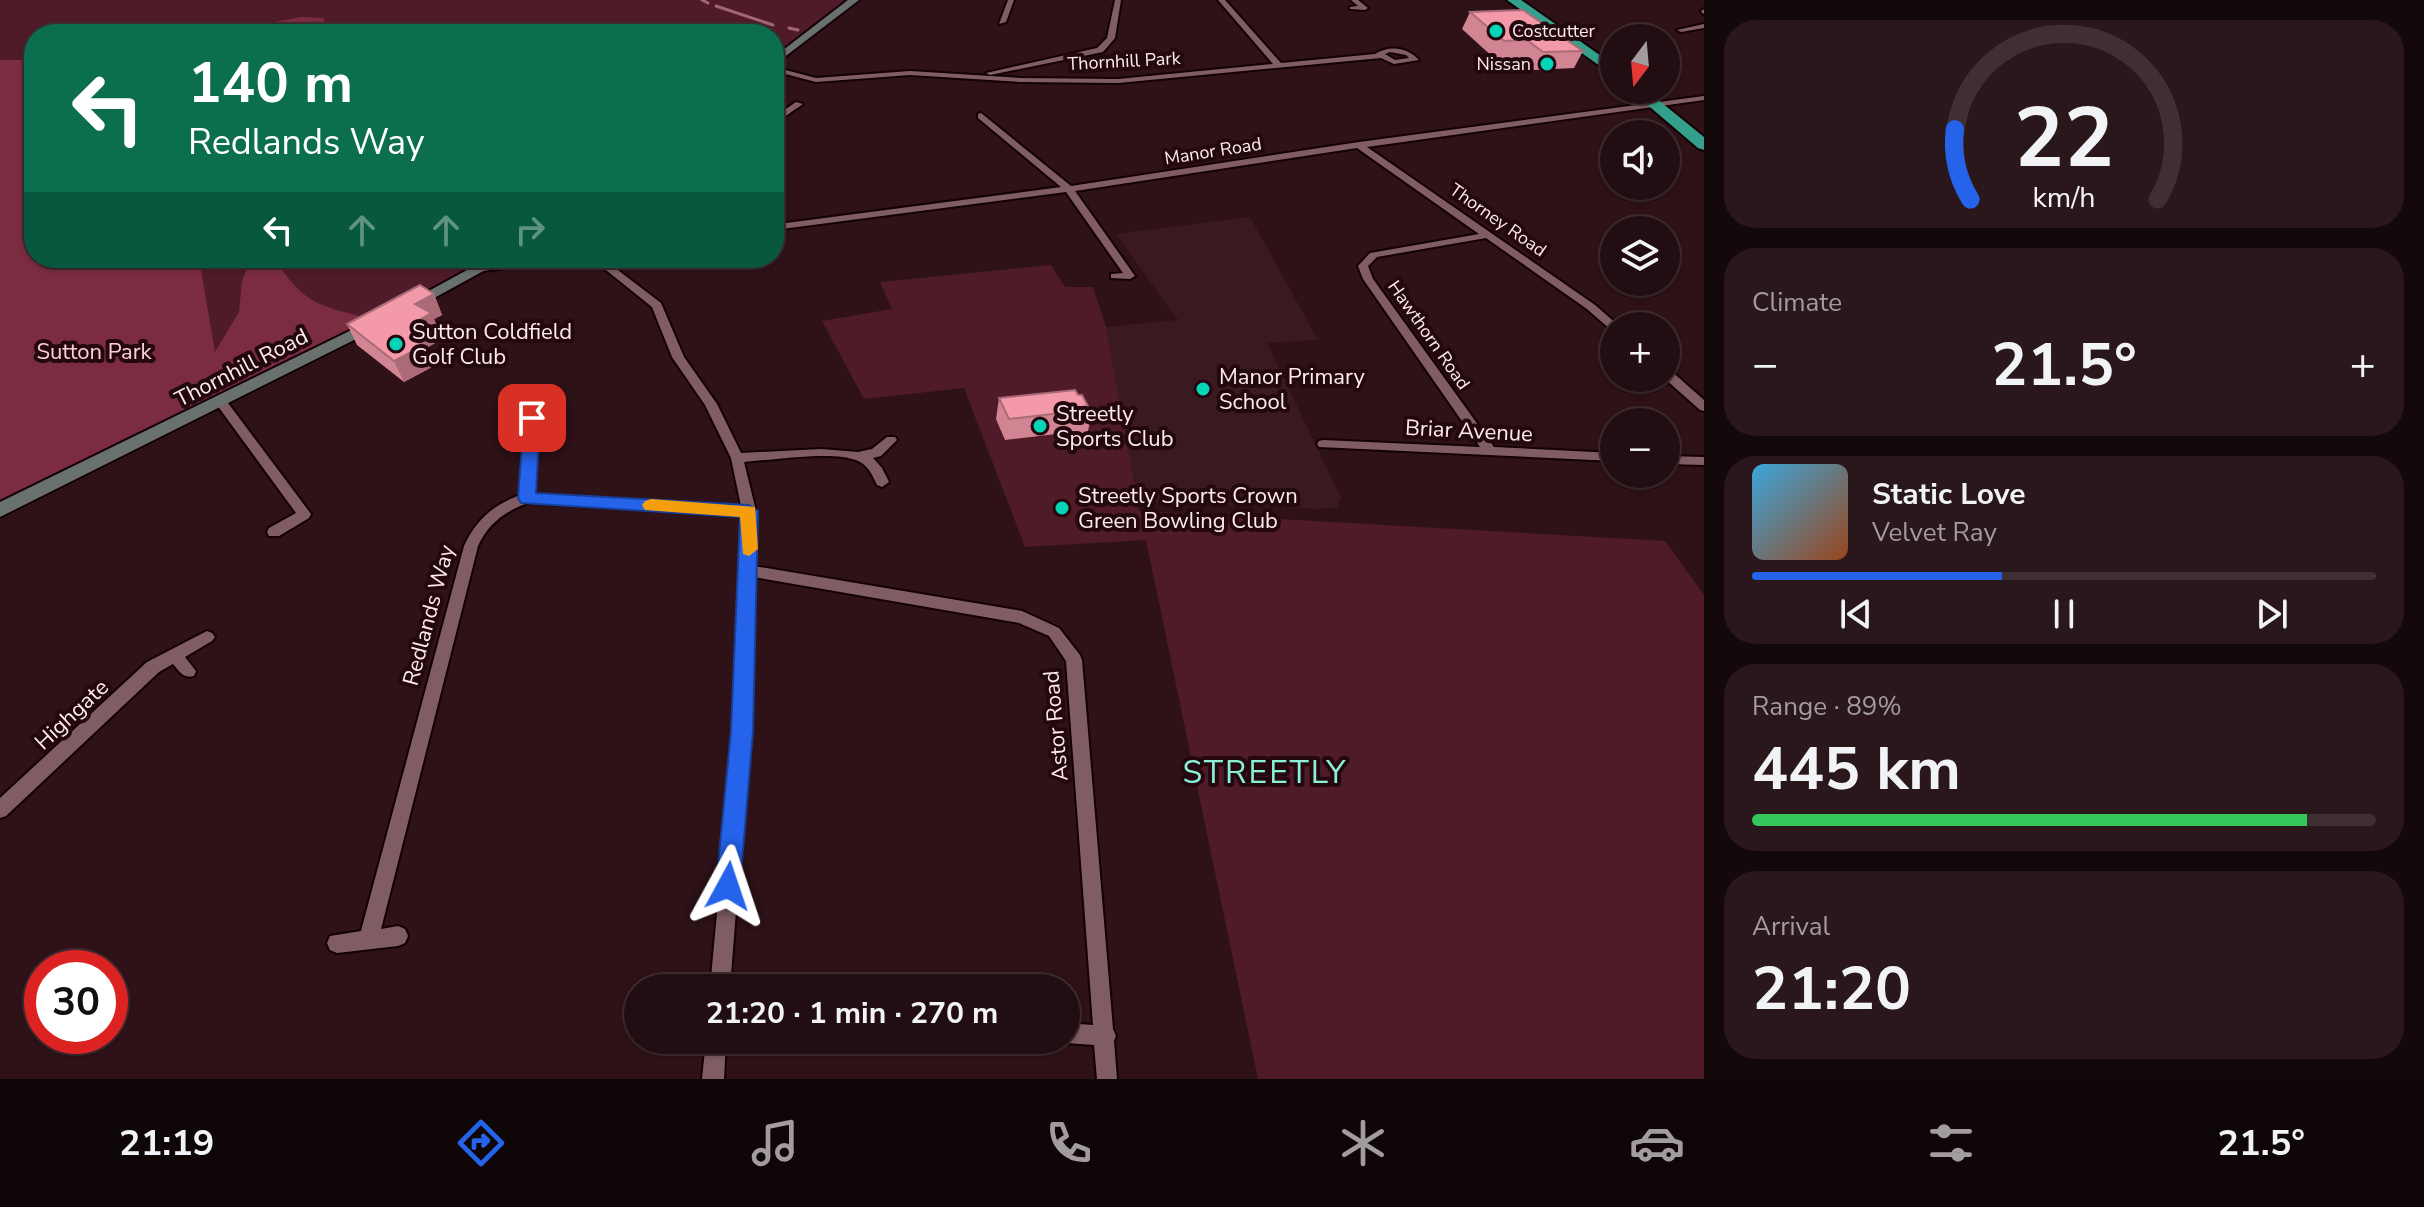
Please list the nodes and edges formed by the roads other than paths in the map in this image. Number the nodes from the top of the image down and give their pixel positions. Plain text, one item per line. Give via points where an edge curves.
1 (854, 0) edge
2 (1011, 0) edge
3 (1118, 0) edge
4 (1221, 0) edge
5 (1513, 0) edge
6 (996, 9) dead end
7 (1006, 10) junction
8 (1002, 22) dead end
9 (1680, 26) dead end
10 (1704, 26) edge
11 (784, 54) edge
12 (1381, 56) dead end
13 (1600, 62) edge
14 (1278, 65) junction
15 (784, 72) edge
16 (971, 77) junction
17 (1704, 98) edge
18 (799, 104) dead end
19 (1657, 105) junction
20 (784, 115) edge
21 (981, 116) dead end
22 (1009, 121) dead end
23 (989, 125) junction
24 (1359, 145) junction
25 (1704, 145) edge
26 (1069, 189) junction
27 (784, 225) edge
28 (1488, 235) junction
29 (483, 268) edge
30 (609, 268) edge
31 (1115, 276) dead end
32 (1600, 315) edge
33 (1680, 386) edge
34 (221, 402) junction
35 (1704, 407) edge
36 (532, 418) dead end
37 (891, 440) dead end
38 (1323, 444) dead end
39 (1490, 451) junction
40 (860, 456) junction
41 (1600, 456) edge
42 (737, 458) junction
43 (1680, 460) edge
44 (1704, 461) edge
45 (882, 482) dead end
46 (527, 498) junction
47 (0, 510) edge
48 (749, 511) junction
49 (274, 532) dead end
50 (749, 571) junction
51 (207, 637) dead end
52 (175, 655) junction
53 (188, 671) dead end
54 (0, 810) edge
55 (398, 936) dead end
56 (368, 940) junction
57 (337, 943) dead end
58 (721, 974) edge
59 (1080, 1034) edge
60 (1106, 1036) junction
61 (715, 1054) edge
62 (1107, 1078) edge
63 (713, 1079) edge

1 - 11 main road
2 - 7 street
3 - 16 street, Thornhill Park via 1111,38 1100,50
4 - 14 street
5 - 13 highway
6 - 7 street
7 - 8 street
9 - 10 street
12 - 14 street, Thornhill Park
14 - 16 street, Thornhill Park via 1118,81
15 - 16 street, Thornhill Park via 816,80 910,73
17 - 19 street, Manor Road
18 - 20 street
19 - 24 street, Manor Road
19 - 25 highway
21 - 23 street
22 - 23 street
23 - 26 street
24 - 26 street, Manor Road
24 - 28 street, Thorney Road
26 - 27 street, Manor Road
26 - 31 street via 1130,276
28 - 32 street, Thorney Road
28 - 39 street, Hawthorn Road via 1374,255 1363,266
29 - 34 main road, Thornhill Road
30 - 42 street via 657,305 678,357 711,404
33 - 35 street
34 - 47 main road, Thornhill Road
34 - 49 street via 304,514
36 - 46 street
37 - 40 street via 876,453
38 - 39 street, Briar Avenue
39 - 41 street, Briar Avenue
40 - 42 street
40 - 45 street via 877,468
42 - 48 street
43 - 44 street
46 - 48 street, Redlands Way
46 - 56 street, Redlands Way via 507,504 477,529
48 - 50 street
50 - 58 street via 742,731
50 - 60 street, Astor Road via 1022,617 1054,632 1074,660
51 - 52 street, Highgate
52 - 53 street
52 - 54 street, Highgate via 153,667
55 - 56 street
56 - 57 street
59 - 60 street
60 - 62 street, Astor Road
61 - 63 street

